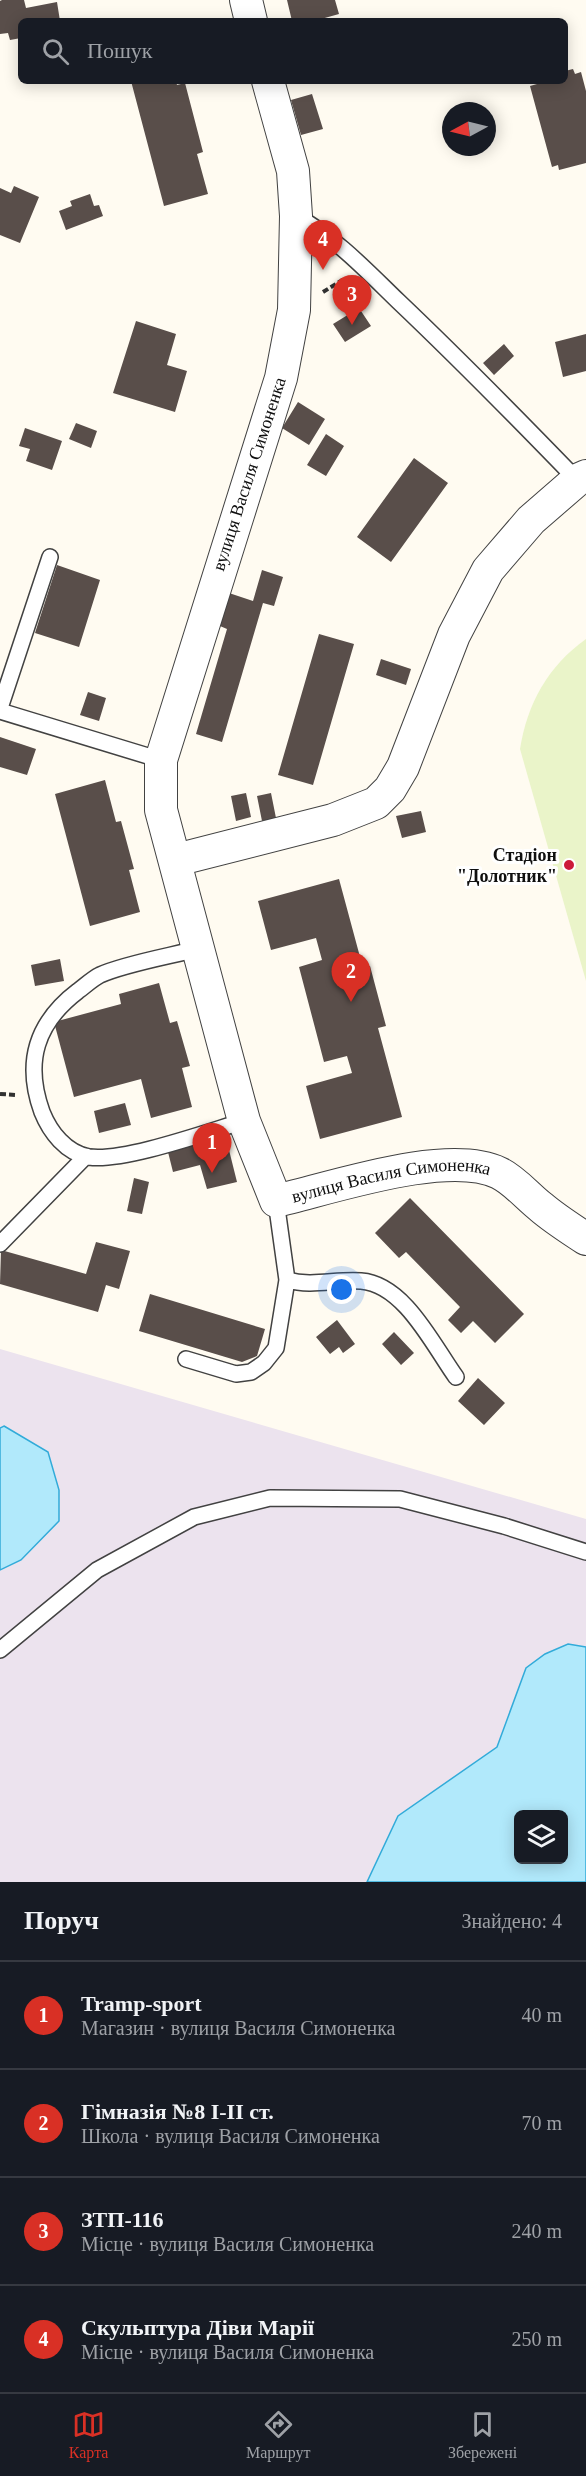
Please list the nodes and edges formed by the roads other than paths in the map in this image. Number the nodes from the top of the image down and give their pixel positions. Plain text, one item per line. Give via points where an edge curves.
1 (246, 0) edge
2 (250, 18) edge
3 (269, 84) edge
4 (296, 216) junction
5 (582, 478) edge
6 (50, 557) dead end
7 (0, 710) edge
8 (161, 760) junction
9 (176, 860) junction
10 (197, 949) junction
11 (244, 1121) junction
12 (86, 1156) junction
13 (276, 1201) junction
14 (586, 1239) edge
15 (0, 1244) edge
16 (287, 1280) junction
17 (186, 1359) dead end
18 (456, 1377) dead end
19 (586, 1552) edge
20 (0, 1650) edge

1 - 2 street
3 - 4 street, вулиця Василя Симоненка via 293,171
4 - 5 lane via 321,229 363,267
4 - 8 street, вулиця Василя Симоненка via 294,310 281,378
5 - 9 street via 531,520 488,570 454,635 403,767 376,803 333,820
6 - 7 lane
7 - 8 lane
8 - 9 street, вулиця Василя Симоненка via 161,810
9 - 10 street, вулиця Василя Симоненка
10 - 11 street, вулиця Василя Симоненка
10 - 12 lane via 99,975 44,1025 37,1042 36,1094 48,1128 65,1146
11 - 12 lane via 128,1154
11 - 13 street, вулиця Василя Симоненка
12 - 15 lane
13 - 14 street, вулиця Василя Симоненка via 414,1168 471,1164 500,1173
13 - 16 lane
16 - 17 lane via 276,1348 264,1363 251,1372 236,1374
16 - 18 lane via 304,1285 362,1281 385,1286 400,1298
19 - 20 lane via 400,1499 270,1498 194,1517 98,1570

